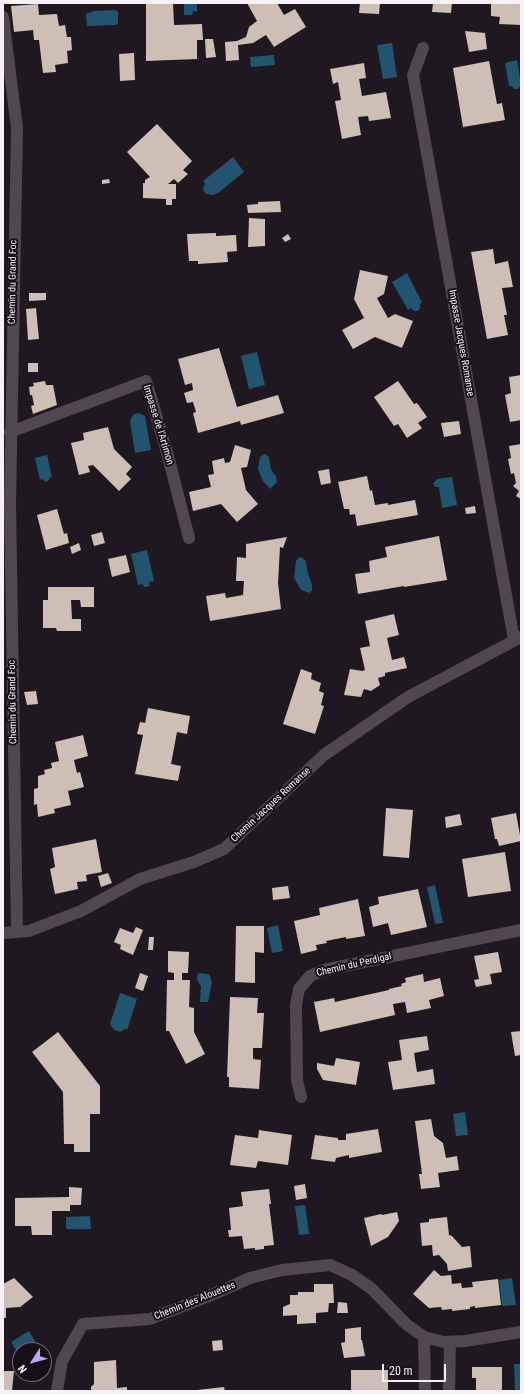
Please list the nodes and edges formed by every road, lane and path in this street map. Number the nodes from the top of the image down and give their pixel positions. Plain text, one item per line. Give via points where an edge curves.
1 (3, 17) edge
2 (423, 48) dead end
3 (10, 432) junction
4 (189, 538) dead end
5 (518, 639) edge
6 (521, 930) edge
7 (17, 931) junction
8 (3, 933) edge
9 (301, 1097) dead end
10 (521, 1332) edge
11 (424, 1337) junction
12 (450, 1342) junction
13 (57, 1391) edge
14 (425, 1391) edge
15 (449, 1391) edge

1 - 3 street, Chemin du Grand Foc via 17,128
2 - 5 street, Impasse Jacques Romanse via 413,75
3 - 4 street, Impasse de l'Artimon via 146,381
3 - 7 street, Chemin du Grand Foc
5 - 7 street, Chemin Jacques Romanse via 408,697 324,755 224,849 194,862 140,879 81,911 29,931
6 - 9 street, Chemin du Perdigal via 324,970 310,976 299,989 296,1005 297,1080
7 - 8 street, Chemin Jacques Romanse
10 - 12 street
11 - 12 street
11 - 13 street, Chemin des Alouettes via 406,1324 372,1289 352,1275 330,1265 282,1270 250,1278 150,1319 83,1324 62,1361
11 - 14 street
12 - 15 street

